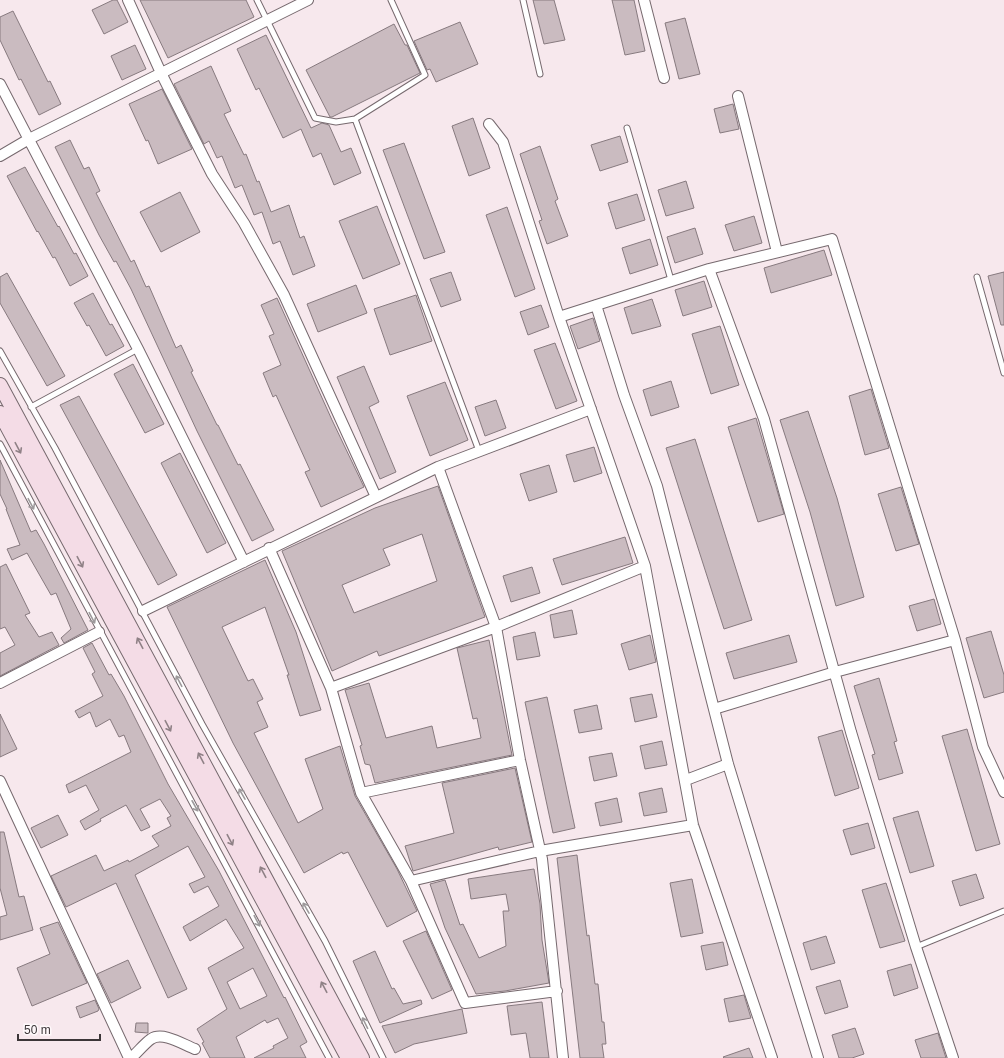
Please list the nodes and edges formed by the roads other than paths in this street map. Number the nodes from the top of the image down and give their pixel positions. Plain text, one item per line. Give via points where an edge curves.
1 (128, 0) edge
2 (257, 0) edge
3 (308, 0) edge
4 (391, 0) edge
5 (523, 0) edge
6 (644, 0) edge
7 (266, 20) junction
8 (161, 73) junction
9 (540, 74) dead end
10 (664, 78) dead end
11 (0, 84) edge
12 (738, 96) dead end
13 (356, 119) junction
14 (489, 124) dead end
15 (627, 128) dead end
16 (29, 140) junction
17 (0, 156) edge
18 (777, 252) junction
19 (709, 269) junction
20 (977, 277) dead end
21 (671, 280) junction
22 (596, 305) junction
23 (559, 317) junction
24 (138, 349) junction
25 (0, 351) edge
26 (1004, 373) edge
27 (0, 385) edge
28 (32, 407) junction
29 (591, 409) junction
30 (0, 413) edge
31 (0, 444) edge
32 (479, 451) junction
33 (438, 467) junction
34 (376, 497) junction
35 (269, 548) junction
36 (244, 562) junction
37 (645, 566) junction
38 (143, 611) junction
39 (496, 627) junction
40 (100, 632) junction
41 (955, 640) junction
42 (835, 672) junction
43 (0, 683) edge
44 (331, 688) junction
45 (714, 709) junction
46 (520, 760) junction
47 (728, 764) junction
48 (686, 780) junction
49 (0, 782) edge
50 (1004, 792) edge
51 (361, 793) junction
52 (693, 825) junction
53 (540, 851) junction
54 (411, 881) junction
55 (1004, 911) edge
56 (916, 947) junction
57 (557, 991) junction
58 (195, 1049) dead end
59 (130, 1058) edge
60 (329, 1058) edge
61 (348, 1058) edge
62 (362, 1058) edge
63 (383, 1058) edge
64 (564, 1058) edge
65 (772, 1058) edge
66 (818, 1058) edge
67 (953, 1058) edge

1 - 8 street
2 - 7 lane
3 - 7 street
4 - 13 lane via 425,75
5 - 9 lane
6 - 10 street
7 - 8 street
7 - 13 lane via 315,118 336,122
8 - 16 street
8 - 34 street via 212,174 244,223 284,295
11 - 16 street
12 - 18 street
13 - 32 lane
14 - 23 street via 503,142
15 - 21 lane
16 - 17 street
16 - 24 street
18 - 19 street
18 - 41 street via 832,239
19 - 21 street
19 - 42 street via 764,420
20 - 26 lane
21 - 22 street
22 - 23 street
22 - 45 street via 624,395 657,486
23 - 29 street
24 - 28 lane
24 - 36 street
25 - 28 lane
62 -> 27 main road
28 - 38 lane
29 - 32 street
29 - 37 street
30 -> 61 main road
31 -> 40 lane
32 - 33 street
33 - 34 street
33 - 39 street
34 - 35 street
35 - 36 street
35 - 44 street
36 - 38 street
37 - 39 street
37 - 48 street
63 -> 38 lane via 325,941 202,724
39 - 44 street
39 - 46 street
40 - 43 street
40 -> 60 lane
41 - 42 street
41 - 50 street via 983,747
42 - 45 street
42 - 56 street
44 - 51 street
45 - 47 street
46 - 51 street
46 - 53 street
47 - 48 street
47 - 66 street
48 - 52 street
49 - 59 street
51 - 54 street
52 - 53 street
52 - 65 street
53 - 54 street
53 - 57 street
54 - 57 street via 465,1004
55 - 56 lane
56 - 67 street
57 - 64 street
58 - 59 street via 159,1036 152,1038

